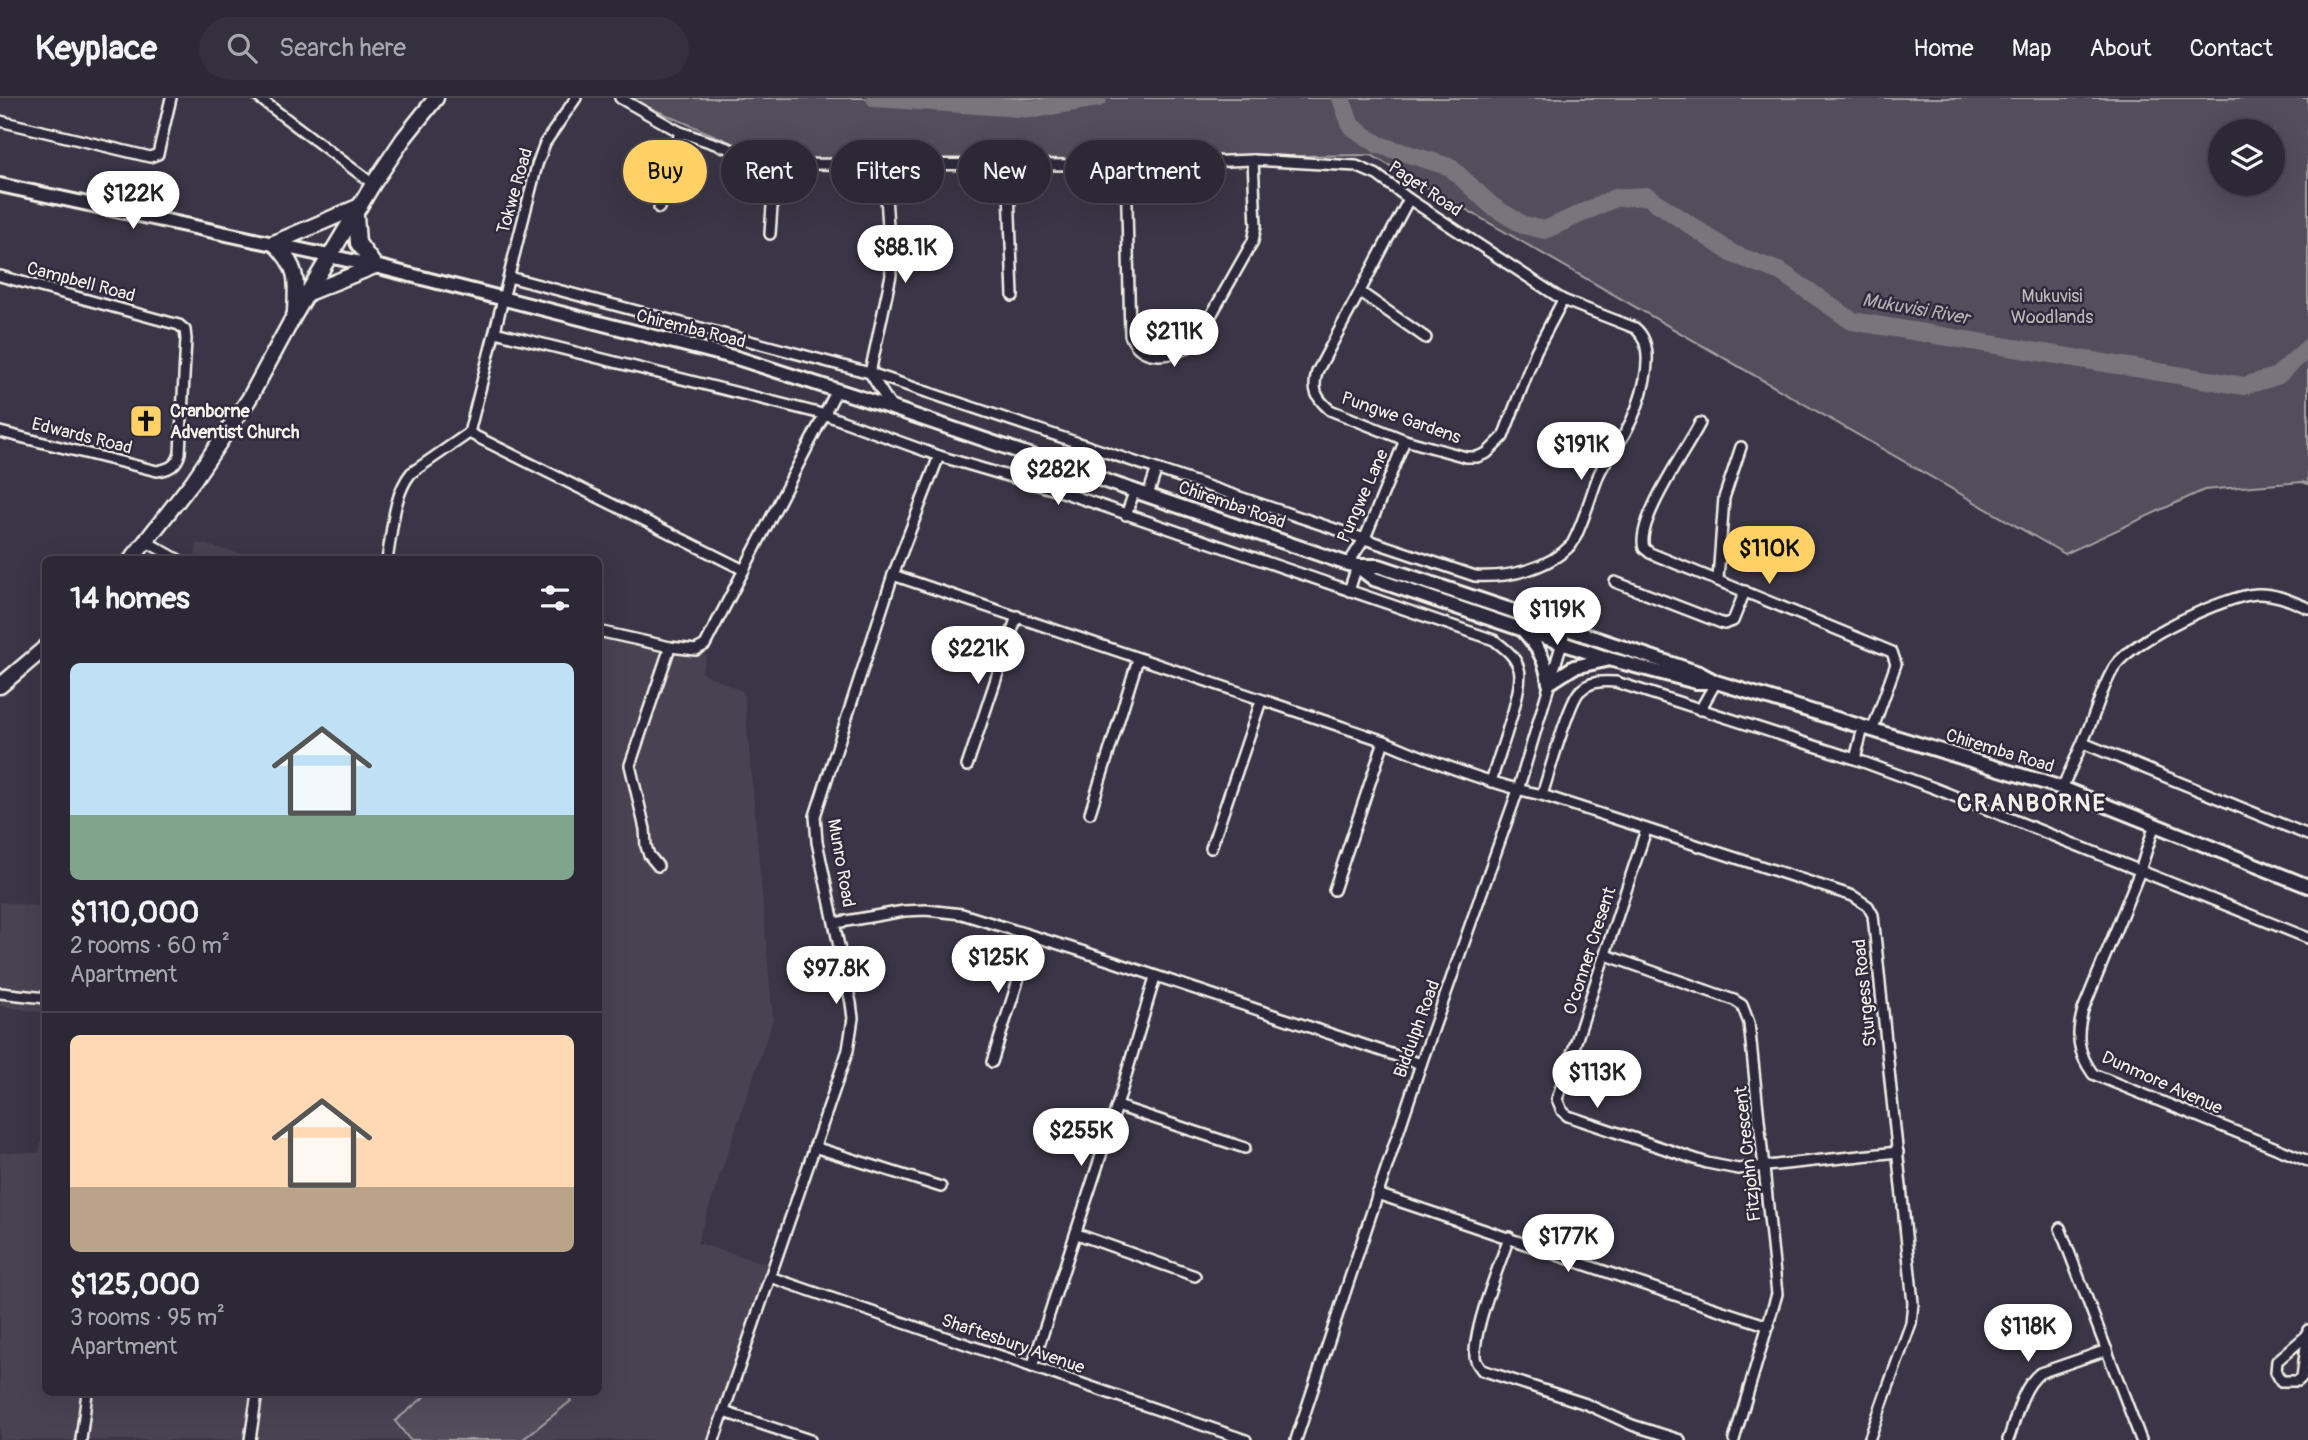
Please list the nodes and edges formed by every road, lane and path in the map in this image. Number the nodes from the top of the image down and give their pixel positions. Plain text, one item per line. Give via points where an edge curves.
1 (171, 98) edge
2 (259, 98) edge
3 (436, 98) edge
4 (576, 98) edge
5 (620, 98) edge
6 (0, 121) edge
7 (680, 132) junction
8 (721, 146) edge
9 (1253, 160) junction
10 (1225, 161) edge
11 (373, 184) junction
12 (0, 185) edge
13 (1409, 199) junction
14 (772, 203) edge
15 (886, 203) edge
16 (1009, 203) edge
17 (1127, 203) edge
18 (659, 208) dead end
19 (358, 211) junction
20 (770, 234) dead end
21 (274, 243) junction
22 (330, 256) junction
23 (375, 267) junction
24 (0, 276) edge
25 (509, 276) junction
26 (1360, 292) junction
27 (308, 293) junction
28 (1013, 296) dead end
29 (502, 300) junction
30 (1563, 300) junction
31 (295, 314) junction
32 (495, 332) junction
33 (1426, 338) dead end
34 (870, 373) junction
35 (837, 390) junction
36 (892, 408) junction
37 (826, 415) junction
38 (1700, 423) dead end
39 (0, 432) edge
40 (469, 433) junction
41 (1405, 440) junction
42 (1741, 447) dead end
43 (939, 456) junction
44 (157, 471) joint
45 (1156, 471) junction
46 (1135, 490) junction
47 (1148, 495) junction
48 (1126, 515) junction
49 (1365, 538) junction
50 (147, 542) junction
51 (135, 556) edge
52 (172, 556) edge
53 (388, 556) edge
54 (1352, 565) junction
55 (744, 570) junction
56 (892, 575) junction
57 (1475, 576) joint
58 (1718, 579) junction
59 (1615, 582) dead end
60 (1349, 591) junction
61 (1745, 592) junction
62 (2308, 608) edge
63 (1017, 615) junction
64 (1566, 629) junction
65 (1523, 630) junction
66 (602, 632) edge
67 (1563, 642) junction
68 (670, 647) junction
69 (42, 650) edge
70 (1138, 659) junction
71 (1609, 659) junction
72 (1716, 682) junction
73 (1549, 683) junction
74 (0, 686) edge
75 (1261, 701) junction
76 (1700, 710) junction
77 (1868, 730) junction
78 (1384, 741) junction
79 (2083, 743) junction
80 (1855, 759) junction
81 (967, 766) dead end
82 (1491, 782) junction
83 (2062, 788) junction
84 (1518, 790) junction
85 (1542, 795) junction
86 (1090, 813) dead end
87 (2155, 824) junction
88 (1646, 830) junction
89 (2308, 835) edge
90 (1212, 848) dead end
91 (658, 866) dead end
92 (2140, 871) junction
93 (2308, 886) edge
94 (1334, 890) dead end
95 (835, 923) junction
96 (1032, 937) junction
97 (2308, 938) edge
98 (1606, 955) junction
99 (1155, 977) junction
100 (0, 993) edge
101 (42, 998) edge
102 (992, 1062) dead end
103 (1421, 1064) junction
104 (1117, 1106) junction
105 (814, 1147) junction
106 (1245, 1147) dead end
107 (1898, 1152) junction
108 (2308, 1161) edge
109 (1763, 1167) junction
110 (941, 1187) dead end
111 (1377, 1194) junction
112 (2060, 1228) dead end
113 (1077, 1234) junction
114 (1509, 1237) junction
115 (1195, 1276) dead end
116 (771, 1277) junction
117 (1769, 1326) junction
118 (2307, 1333) edge
119 (2107, 1350) junction
120 (1032, 1367) junction
121 (87, 1396) edge
122 (257, 1396) edge
123 (724, 1412) junction
124 (81, 1440) edge
125 (250, 1440) edge
126 (714, 1440) edge
127 (810, 1440) edge
128 (1246, 1440) edge
129 (1296, 1440) edge
130 (1680, 1440) edge
131 (1734, 1440) edge
132 (1869, 1440) edge
133 (2008, 1440) edge
134 (2141, 1440) edge

1 - 6 street via 161,146 158,154 150,157
2 - 11 street
3 - 11 main road
4 - 25 street, Tokwe Road via 545,143
5 - 7 street, Paget Road
7 - 8 street, Paget Road
7 - 18 street
9 - 10 street, Paget Road
9 - 13 street, Paget Road via 1356,166
9 - 17 street via 1253,241 1196,342 1174,354 1147,354 1130,335
11 - 19 main road
12 - 21 main road, Chiremba Road
13 - 26 street, Pungwe Gardens
13 - 30 street, Paget Road
14 - 20 street
15 - 34 street via 891,275
16 - 28 street
19 - 21 main road
19 - 22 main road
19 - 23 main road via 358,243
21 - 22 main road, Chiremba Road
21 - 31 main road via 294,268
22 - 23 main road, Chiremba Road
22 - 27 main road
23 - 27 main road
23 - 29 main road, Chiremba Road
24 - 44 street, Campbell Road via 154,317 186,330 180,453 173,467
25 - 29 street, Tokwe Road
25 - 34 street, Chiremba Road
26 - 33 street
26 - 41 street, Pungwe Gardens via 1317,372 1315,393 1330,410
27 - 31 main road
29 - 32 street, Tokwe Road
29 - 35 main road, Chiremba Road via 737,358
30 - 41 street, Pungwe Gardens via 1496,446 1477,457 1466,457
30 - 57 street, Paget Road via 1643,334 1649,357 1632,417 1604,465 1572,544 1528,570
31 - 50 main road via 249,399
32 - 37 street
32 - 40 street, Tokwe Road
34 - 36 street
34 - 45 street, Chiremba Road
35 - 36 main road, Chiremba Road
35 - 37 street
36 - 46 main road, Chiremba Road
37 - 43 street
37 - 55 street
38 - 58 street via 1662,487 1642,542 1650,553
39 - 44 street, Edwards Road
40 - 53 street via 405,479
40 - 55 street
41 - 49 street, Pungwe Lane
42 - 58 street via 1724,498
43 - 48 street
43 - 56 street, Munro Road
45 - 47 street
45 - 49 street, Chiremba Road
46 - 47 main road, Chiremba Road
46 - 48 street
47 - 54 main road, Chiremba Road
48 - 60 street
49 - 54 street, Pungwe Lane
49 - 57 street, Chiremba Road
50 - 51 main road
50 - 52 street
54 - 60 street, Pungwe Lane
54 - 64 main road, Chiremba Road via 1379,566
54 - 65 main road, Chiremba Road via 1374,579
55 - 68 street via 705,645 696,650
56 - 63 street, Sturgess Road
56 - 95 street, Munro Road via 815,816
58 - 61 street
59 - 61 street via 1724,624 1733,621
60 - 82 street via 1494,640 1516,661 1521,681
61 - 77 street via 1892,652 1896,664
62 - 79 street via 2279,596 2258,594 2209,609 2145,640 2115,666
63 - 70 street, Sturgess Road
63 - 81 street
64 - 67 street, Biddulph Road
64 - 72 main road, Chiremba Road
65 - 67 main road, Chiremba Road
65 - 73 main road via 1545,660
66 - 68 street
67 - 71 main road, Chiremba Road
67 - 73 street, Biddulph Road
68 - 91 street via 630,765 646,846
69 - 74 main road
70 - 75 street, Sturgess Road
70 - 86 street
71 - 72 main road, Chiremba Road via 1696,682
71 - 73 main road via 1574,667
72 - 76 street
72 - 77 main road, Chiremba Road
73 - 84 street, Biddulph Road
75 - 78 street, Sturgess Road
75 - 90 street
76 - 80 street
76 - 85 street via 1616,682 1591,683 1575,696
77 - 80 street
77 - 83 main road, Chiremba Road
78 - 82 street, Sturgess Road
78 - 94 street
79 - 83 street
79 - 89 street
80 - 92 street
82 - 84 street, Sturgess Road
83 - 87 main road, Chiremba Road
84 - 85 street, Sturgess Road
84 - 103 street, Biddulph Road
85 - 88 street, Sturgess Road
87 - 92 street, Dunmore Avenue
87 - 93 main road, Chiremba Road
88 - 98 street, O'conner Cresent
88 - 107 street, Sturgess Road via 1853,896 1868,906 1873,915
92 - 97 street
92 - 108 street, Dunmore Avenue via 2083,1010 2078,1029 2083,1059 2093,1074
95 - 96 street via 926,910 974,917
95 - 105 street, Munro Road via 852,1028
96 - 99 street
96 - 102 street
98 - 109 street, Fitzjohn Crescent via 1742,1005 1754,1054
98 - 109 street, O'conner Cresent via 1557,1099 1562,1111 1707,1163
99 - 103 street
99 - 104 street
100 - 101 street
103 - 111 street, Biddulph Road
104 - 106 street
104 - 113 street
105 - 110 street
105 - 116 street, Munro Road
107 - 109 street, O'conner Cresent
107 - 132 street, Sturgess Road via 1913,1311
109 - 117 street, Fitzjohn Crescent via 1777,1294
111 - 114 street
111 - 129 street, Biddulph Road
112 - 119 street
113 - 115 street
113 - 120 street
114 - 117 street
114 - 130 street via 1479,1330 1474,1358 1482,1370
116 - 120 street, Shaftesbury Avenue
116 - 123 street, Munro Road
117 - 131 street, Fitzjohn Crescent
118 - 118 street via 2277,1362 2281,1381 2302,1377
119 - 133 street via 2035,1377
119 - 134 street
120 - 128 street, Shaftesbury Avenue
121 - 124 street
122 - 125 street
123 - 126 street, Munro Road
123 - 127 street

